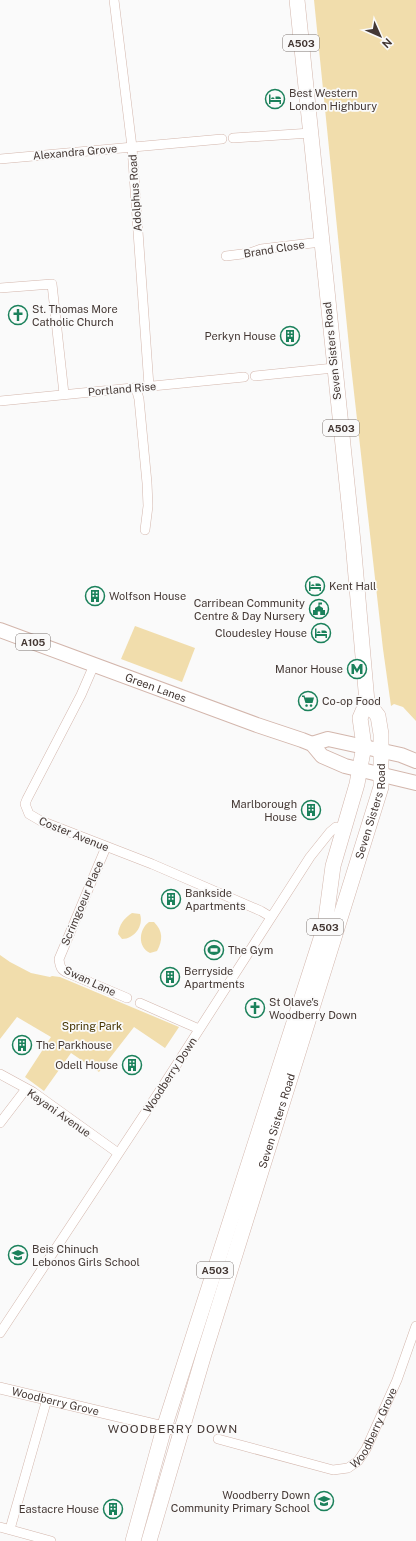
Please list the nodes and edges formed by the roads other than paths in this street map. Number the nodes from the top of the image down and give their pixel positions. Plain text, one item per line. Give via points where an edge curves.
1 (114, 0) edge
2 (297, 0) edge
3 (311, 133) junction
4 (233, 138) dead end
5 (222, 139) dead end
6 (132, 148) junction
7 (0, 159) edge
8 (321, 242) junction
9 (226, 256) dead end
10 (0, 288) edge
11 (334, 368) junction
12 (255, 376) dead end
13 (244, 377) dead end
14 (149, 386) junction
15 (136, 388) junction
16 (64, 394) junction
17 (0, 401) edge
18 (144, 530) dead end
19 (0, 630) edge
20 (94, 665) junction
21 (367, 702) junction
22 (312, 744) junction
23 (364, 746) junction
24 (382, 750) junction
25 (416, 761) edge
26 (360, 770) junction
27 (382, 774) junction
28 (416, 783) edge
29 (344, 829) junction
30 (106, 847) junction
31 (271, 917) junction
32 (59, 959) joint
33 (127, 998) dead end
34 (140, 1003) dead end
35 (199, 1029) junction
36 (0, 1074) edge
37 (26, 1089) junction
38 (0, 1123) edge
39 (118, 1153) junction
40 (416, 1326) edge
41 (0, 1333) edge
42 (0, 1388) edge
43 (47, 1399) junction
44 (164, 1428) junction
45 (180, 1431) junction
46 (218, 1439) dead end
47 (0, 1527) edge
48 (10, 1529) junction
49 (51, 1541) edge
50 (133, 1541) edge
51 (149, 1541) edge

1 - 6 street, Adolphus Road
2 - 3 highway, Seven Sisters Road / A503
3 - 4 street
3 - 8 highway, Seven Sisters Road / A503
5 - 6 street, Alexandra Grove
6 - 7 street, Alexandra Grove
6 - 14 street, Adolphus Road
8 - 9 street, Brand Close
8 - 11 highway, Seven Sisters Road / A503
10 - 16 street via 52,284
11 - 12 street
11 - 21 highway, Seven Sisters Road / A503
13 - 14 street, Portland Rise
14 - 15 street, Portland Rise
15 - 16 street, Portland Rise
15 - 18 street via 147,484 148,506
16 - 17 street, Portland Rise
19 - 20 main road, Green Lanes / A105
20 - 22 main road, Green Lanes / A105
20 - 30 street, Coster Avenue via 26,804 29,814 41,821
21 - 23 highway, Seven Sisters Road / A503 via 360,718
21 - 24 highway, Seven Sisters Road / A503 via 378,716
22 - 23 main road via 328,739
22 - 26 main road, Green Lanes / A105 via 322,756
23 - 24 main road
23 - 26 highway, Seven Sisters Road / A503
24 - 25 main road
24 - 27 highway, Seven Sisters Road / A503
26 - 27 main road, Green Lanes / A105
26 - 29 highway, Seven Sisters Road / A503
27 - 28 main road, Green Lanes / A105
27 - 45 highway, Seven Sisters Road / A503 via 381,787
29 - 31 street, Woodberry Down via 336,827 330,832
29 - 44 highway, Seven Sisters Road / A503 via 333,866 325,926
30 - 31 street, Coster Avenue via 152,864
30 - 32 street, Scrimgoeur Place
31 - 35 street, Woodberry Down
32 - 33 street, Swan Lane via 63,971
34 - 35 street
35 - 39 street, Woodberry Down
36 - 37 street, Kayani Avenue
37 - 38 street
37 - 39 street, Kayani Avenue
39 - 41 street, Woodberry Down
40 - 46 street, Woodberry Grove via 397,1380 366,1448 358,1461 348,1468 333,1470
42 - 43 street, Woodberry Grove
43 - 44 street, Woodberry Grove
43 - 48 street
44 - 45 street, Woodberry Grove
44 - 50 highway, Seven Sisters Road / A503
45 - 51 highway, Seven Sisters Road / A503
47 - 48 street
48 - 49 street

